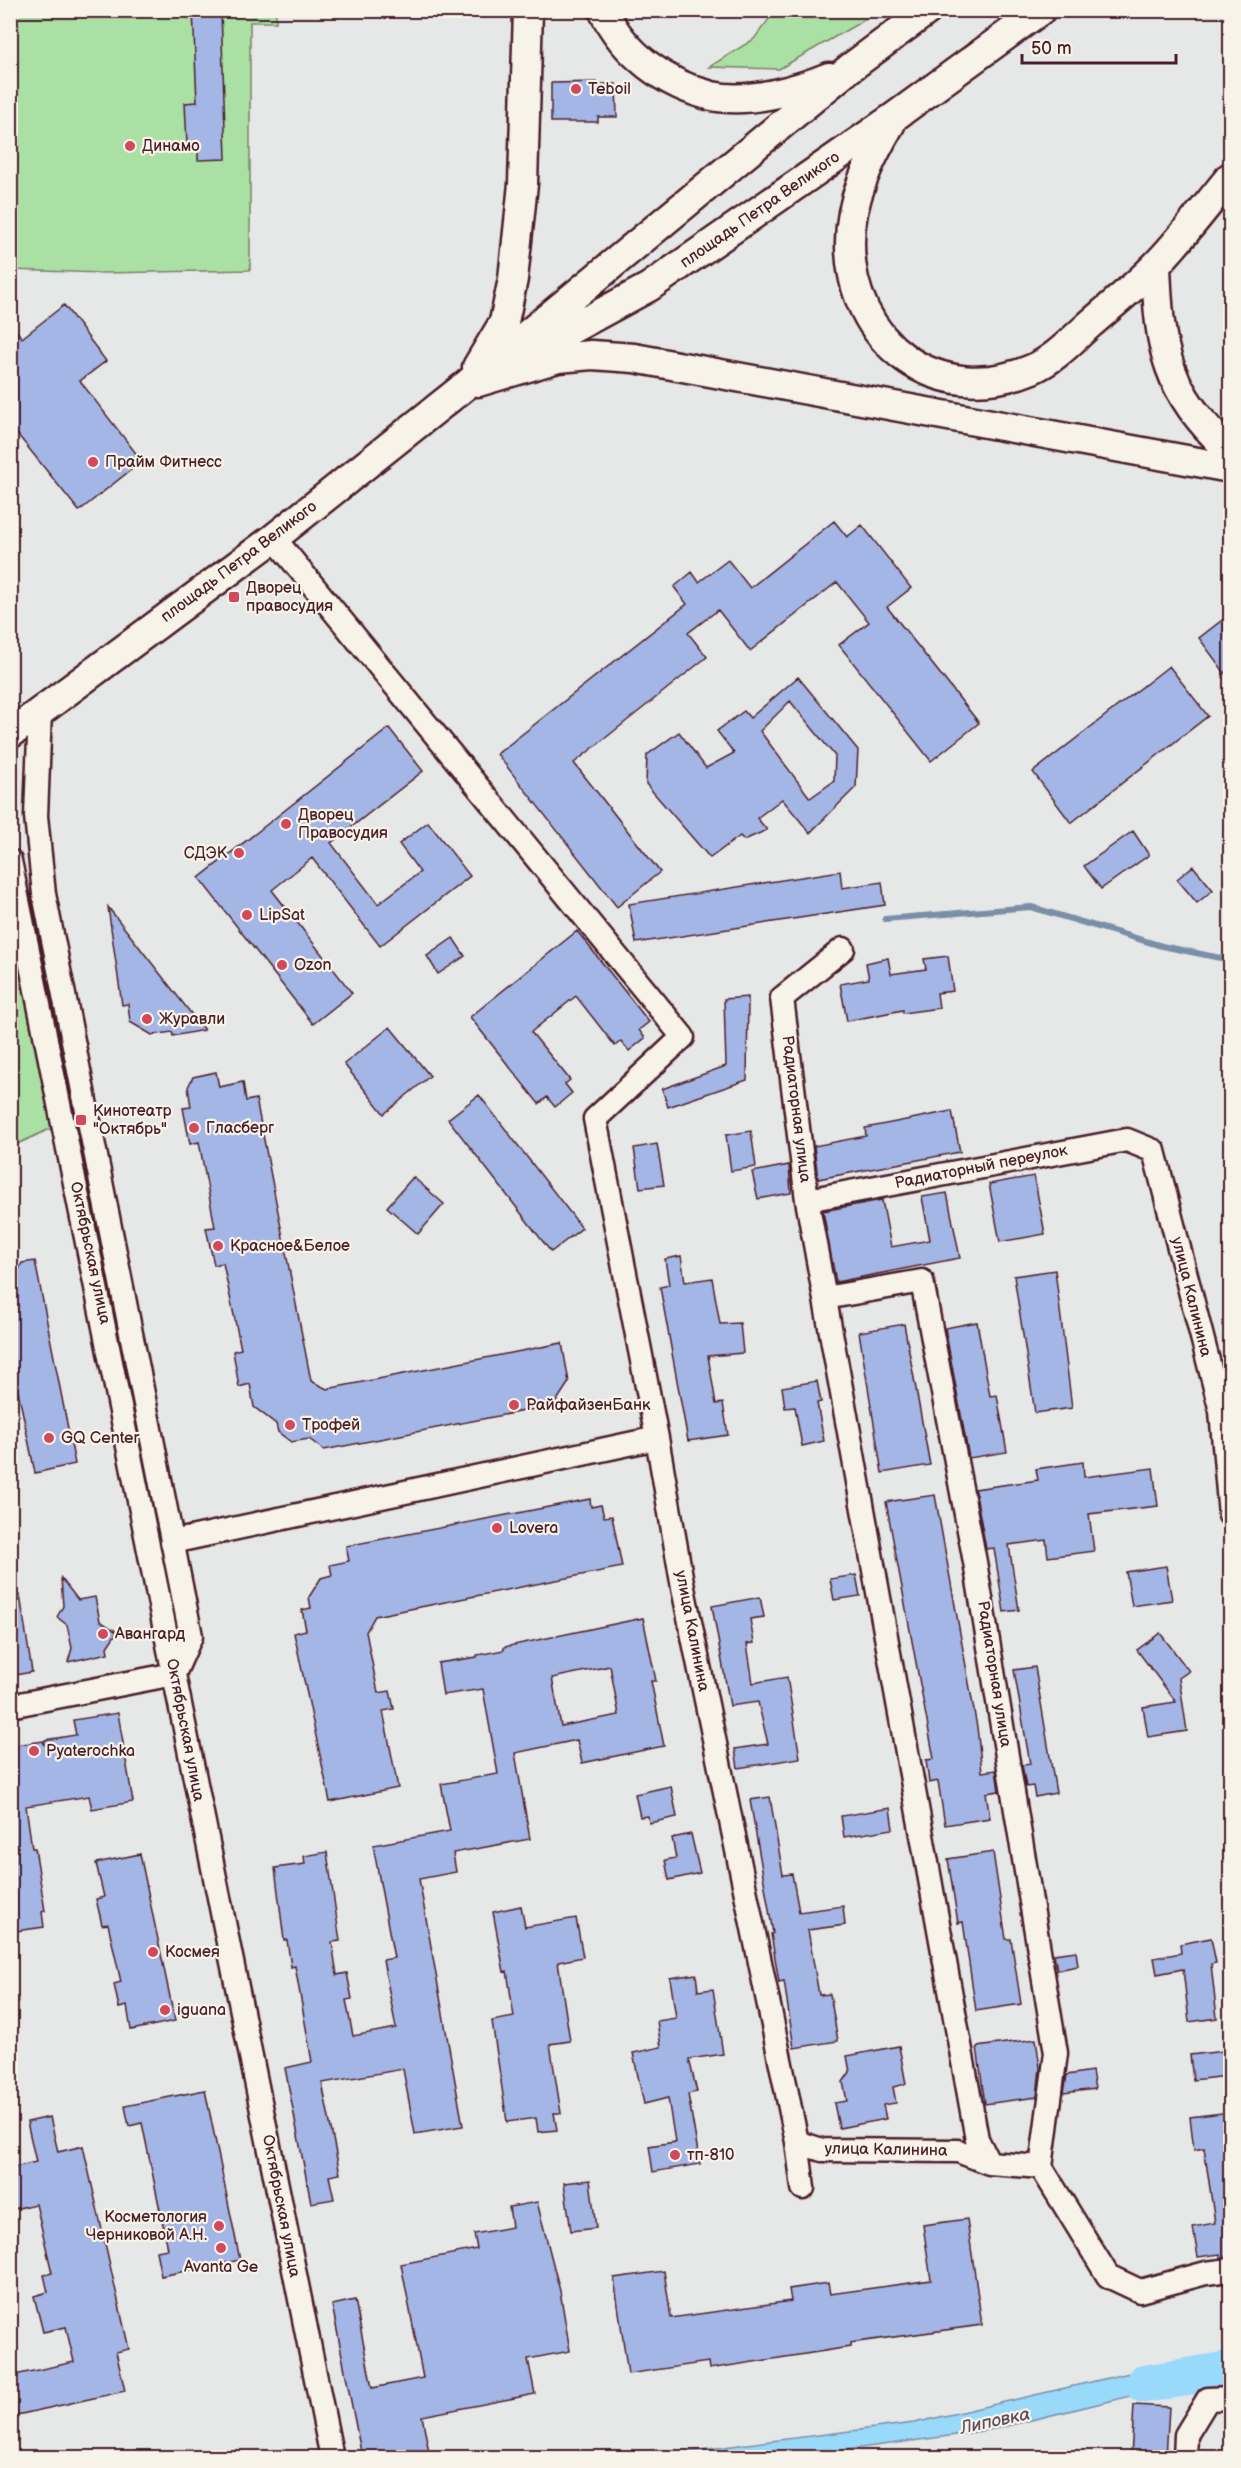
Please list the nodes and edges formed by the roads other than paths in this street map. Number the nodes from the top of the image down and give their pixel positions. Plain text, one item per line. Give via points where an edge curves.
1 (528, 10) edge
2 (603, 10) edge
3 (928, 10) edge
4 (1041, 10) edge
5 (850, 68) junction
6 (894, 117) junction
7 (1230, 177) edge
8 (1156, 265) junction
9 (465, 386) junction
10 (1230, 451) edge
11 (1230, 468) edge
12 (274, 538) junction
13 (40, 711) junction
14 (10, 735) edge
15 (10, 861) edge
16 (44, 894) junction
17 (19, 903) junction
18 (843, 949) dead end
19 (1154, 1150) joint
20 (807, 1200) junction
21 (825, 1298) junction
22 (657, 1438) junction
23 (1230, 1515) edge
24 (172, 1542) junction
25 (174, 1674) junction
26 (10, 1706) edge
27 (797, 2142) junction
28 (989, 2163) junction
29 (1041, 2167) junction
30 (803, 2188) dead end
31 (1230, 2270) edge
32 (1230, 2398) edge
33 (332, 2457) edge
34 (1185, 2457) edge

1 - 9 main road via 523,184 513,279 504,322
2 - 5 main road via 643,63 676,83 714,96 758,97 801,88
3 - 5 main road, площадь Петра Великого
4 - 6 main road, площадь Петра Великого
5 - 9 main road, площадь Петра Великого
6 - 8 main road via 870,160 856,200 850,241 852,279 868,318 889,347 918,368 950,378 979,381 1005,379 1034,369 1061,350
6 - 9 main road, площадь Петра Великого via 649,287
7 - 8 main road
8 - 10 main road via 1158,312 1169,368 1186,402
9 - 11 main road via 558,358 634,358
9 - 12 main road, площадь Петра Великого
12 - 13 main road, площадь Петра Великого
12 - 22 street, улица Калинина via 683,1037 595,1119
13 - 14 main road, площадь Петра Великого
13 - 16 street via 36,816
15 - 17 street, Октябрьская улица
16 - 17 street
16 - 24 street
17 - 25 street, Октябрьская улица
18 - 20 street, Радиаторная улица via 782,998
19 - 20 street, Радиаторный переулок via 1127,1140
19 - 23 street, улица Калинина via 1221,1411
20 - 21 street, Радиаторная улица
21 - 28 street, Радиаторная улица via 977,2139
21 - 29 street, Радиаторная улица via 922,1281 975,1562 1056,2053
22 - 24 street
22 - 27 street, улица Калинина via 683,1588
24 - 25 street via 191,1636
25 - 26 street
25 - 33 street, Октябрьская улица
27 - 28 street, улица Калинина via 822,2150 958,2151
27 - 30 street, улица Калинина
28 - 29 street, улица Калинина
29 - 31 street via 1108,2276 1140,2291
32 - 34 street via 1208,2399 1186,2435

